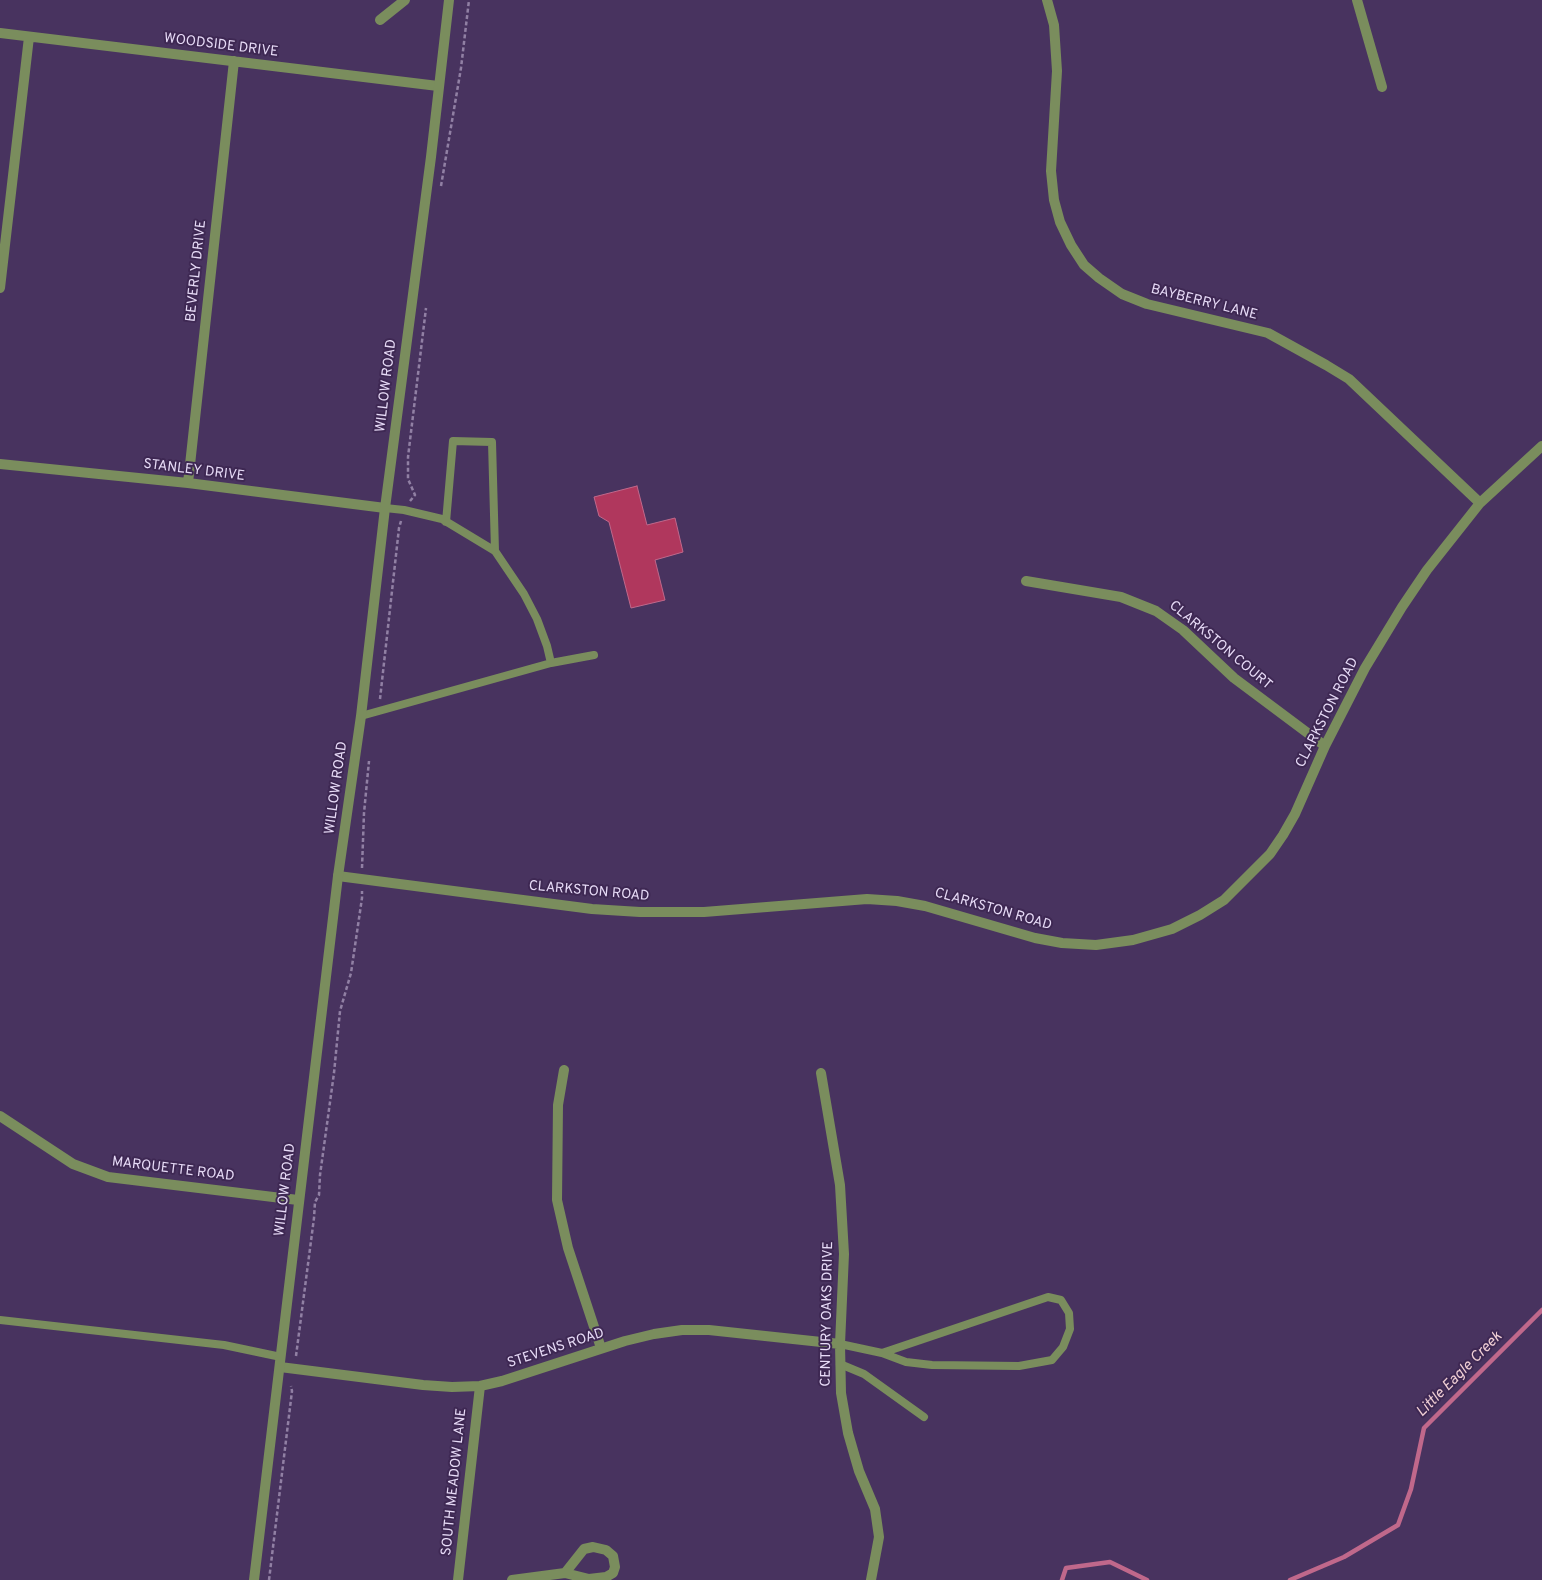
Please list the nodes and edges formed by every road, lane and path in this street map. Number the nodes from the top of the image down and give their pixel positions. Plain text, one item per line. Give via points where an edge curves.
1 (405, 0) edge
2 (449, 0) edge
3 (469, 0) edge
4 (1047, 0) edge
5 (1357, 0) edge
6 (380, 20) dead end
7 (0, 33) edge
8 (29, 37) junction
9 (234, 61) junction
10 (438, 86) junction
11 (1382, 87) dead end
12 (440, 192) dead end
13 (0, 288) edge
14 (427, 300) dead end
15 (1542, 446) edge
16 (0, 464) edge
17 (188, 483) junction
18 (1480, 503) junction
19 (385, 508) junction
20 (404, 510) junction
21 (446, 522) junction
22 (496, 551) junction
23 (1026, 581) dead end
24 (594, 655) dead end
25 (551, 664) junction
26 (376, 712) junction
27 (361, 716) junction
28 (1325, 746) junction
29 (369, 759) dead end
30 (338, 876) junction
31 (361, 879) junction
32 (564, 1070) dead end
33 (821, 1073) dead end
34 (0, 1116) edge
35 (298, 1200) junction
36 (0, 1320) edge
37 (840, 1344) junction
38 (601, 1348) junction
39 (882, 1353) junction
40 (280, 1362) junction
41 (840, 1364) junction
42 (294, 1368) junction
43 (480, 1386) junction
44 (924, 1417) dead end
45 (565, 1573) junction
46 (254, 1580) edge
47 (269, 1580) edge
48 (458, 1580) edge
49 (512, 1580) edge
50 (871, 1580) edge

1 - 6 street
2 - 10 street, WILLOW ROAD
3 - 12 path via 460,78
4 - 18 street, BAYBERRY LANE via 1054,25 1057,72 1051,171 1054,200 1060,222 1084,265 1122,294 1147,304 1268,333 1350,379
5 - 11 street
7 - 8 street, WOODSIDE DRIVE
8 - 9 street, WOODSIDE DRIVE
8 - 13 street
9 - 10 street, WOODSIDE DRIVE
9 - 17 street, BEVERLY DRIVE
10 - 19 street, WILLOW ROAD
14 - 20 path via 408,457 408,479 415,494
15 - 18 street, CLARKSTON ROAD
16 - 17 street, STANLEY DRIVE
17 - 19 street, STANLEY DRIVE
18 - 28 street, CLARKSTON ROAD via 1402,607 1365,668
19 - 20 lane
19 - 27 street, WILLOW ROAD
20 - 21 lane
20 - 26 path via 398,528
21 - 22 lane
21 - 22 lane via 453,441 492,442
22 - 25 lane via 537,619
23 - 28 street, CLARKSTON COURT via 1121,597 1156,611 1182,630 1234,678
24 - 25 lane
25 - 26 lane
26 - 27 lane
27 - 30 street, WILLOW ROAD
28 - 31 street, CLARKSTON ROAD via 1284,835 1270,854 1224,900 1172,929 1105,944 1062,943 1035,938 897,901 868,899 704,912 640,912 592,909
29 - 31 path
30 - 31 street, CLARKSTON ROAD
30 - 35 street, WILLOW ROAD
31 - 42 path via 362,898 351,972 340,1011 319,1196 314,1202
32 - 38 street via 558,1104 557,1200 568,1248
33 - 37 street, CENTURY OAKS DRIVE via 840,1185 844,1254
34 - 35 street, MARQUETTE ROAD via 73,1164 108,1177
35 - 40 street, WILLOW ROAD
36 - 40 lane via 224,1346
37 - 38 street, STEVENS ROAD via 682,1330
37 - 39 lane
37 - 41 street, CENTURY OAKS DRIVE
38 - 43 street, STEVENS ROAD via 502,1382
39 - 39 lane via 906,1362 932,1365 1019,1366 1052,1360 1063,1348 1070,1329 1069,1313 1061,1300 1048,1297
40 - 42 street, STEVENS ROAD
40 - 46 street, WILLOW ROAD
41 - 44 lane via 864,1374
41 - 50 street, CENTURY OAKS DRIVE via 848,1433 875,1510 879,1537
42 - 43 street, STEVENS ROAD via 452,1387
42 - 47 path
43 - 48 street, SOUTH MEADOW LANE
45 - 45 street via 589,1579 606,1577 613,1573 613,1556 606,1550 593,1547 584,1550
45 - 49 street

